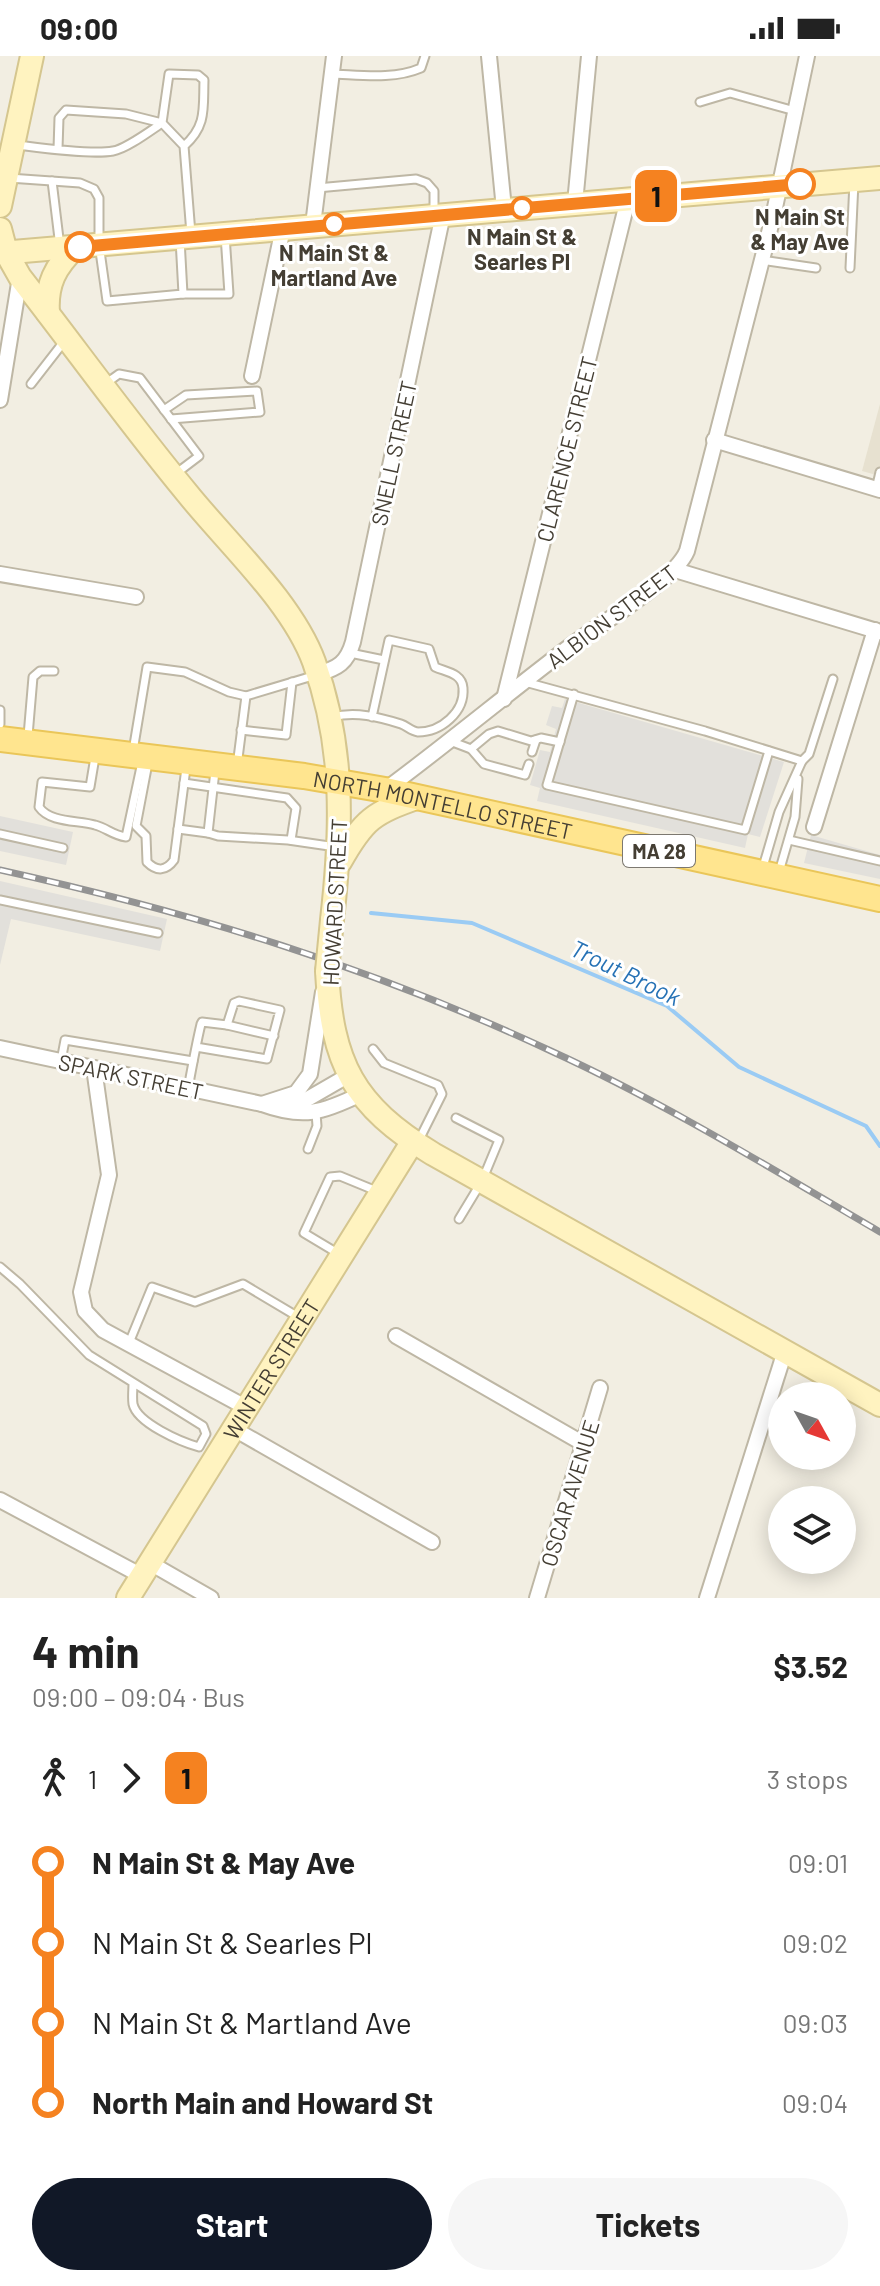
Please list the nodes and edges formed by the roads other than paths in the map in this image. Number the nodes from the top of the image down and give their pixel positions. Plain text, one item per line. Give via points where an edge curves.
1 (32, 56) edge
2 (334, 56) edge
3 (425, 56) edge
4 (489, 56) edge
5 (589, 56) edge
6 (807, 56) edge
7 (331, 74) junction
8 (700, 102) dead end
9 (795, 111) junction
10 (162, 123) junction
11 (184, 146) junction
12 (7, 149) edge
13 (58, 149) junction
14 (4, 178) junction
15 (880, 178) edge
16 (854, 180) junction
17 (52, 181) junction
18 (778, 185) junction
19 (317, 188) junction
20 (628, 199) junction
21 (575, 203) junction
22 (0, 206) edge
23 (504, 209) junction
24 (439, 214) junction
25 (313, 225) junction
26 (283, 228) junction
27 (0, 229) edge
28 (225, 233) junction
29 (186, 237) junction
30 (99, 244) junction
31 (68, 248) junction
32 (3, 252) edge
33 (761, 260) junction
34 (816, 268) dead end
35 (850, 268) dead end
36 (20, 277) junction
37 (183, 294) junction
38 (48, 313) junction
39 (67, 338) junction
40 (252, 376) dead end
41 (31, 384) dead end
42 (103, 385) junction
43 (0, 400) edge
44 (164, 410) junction
45 (171, 419) junction
46 (714, 440) junction
47 (880, 472) edge
48 (173, 476) junction
49 (878, 489) edge
50 (675, 570) junction
51 (0, 574) edge
52 (136, 597) dead end
53 (878, 631) edge
54 (350, 653) junction
55 (384, 660) junction
56 (54, 671) dead end
57 (318, 674) junction
58 (833, 679) dead end
59 (292, 682) junction
60 (525, 682) junction
61 (574, 694) junction
62 (246, 696) junction
63 (504, 699) junction
64 (0, 710) edge
65 (331, 717) junction
66 (372, 717) junction
67 (0, 724) edge
68 (241, 730) junction
69 (428, 730) junction
70 (511, 735) junction
71 (0, 739) edge
72 (533, 740) junction
73 (27, 742) junction
74 (560, 742) junction
75 (500, 743) dead end
76 (445, 745) junction
77 (515, 747) dead end
78 (471, 749) junction
79 (97, 750) junction
80 (769, 751) junction
81 (530, 752) dead end
82 (497, 754) dead end
83 (141, 756) junction
84 (512, 759) dead end
85 (802, 761) junction
86 (526, 763) dead end
87 (494, 766) junction
88 (186, 772) junction
89 (516, 772) junction
90 (799, 772) junction
91 (222, 773) junction
92 (339, 782) junction
93 (385, 790) junction
94 (419, 797) junction
95 (814, 827) dead end
96 (178, 829) junction
97 (208, 833) junction
98 (0, 834) edge
99 (291, 840) junction
100 (789, 840) junction
101 (63, 848) dead end
102 (339, 854) junction
103 (880, 861) edge
104 (769, 876) junction
105 (880, 899) edge
106 (0, 900) edge
107 (158, 933) dead end
108 (327, 971) junction
109 (227, 1025) junction
110 (274, 1036) junction
111 (196, 1047) junction
112 (0, 1048) edge
113 (373, 1049) dead end
114 (61, 1061) junction
115 (193, 1061) junction
116 (94, 1068) junction
117 (349, 1075) junction
118 (188, 1089) junction
119 (361, 1094) junction
120 (262, 1104) junction
121 (316, 1113) junction
122 (456, 1118) dead end
123 (415, 1143) junction
124 (308, 1149) dead end
125 (482, 1181) junction
126 (381, 1192) junction
127 (459, 1219) dead end
128 (342, 1256) junction
129 (0, 1267) edge
130 (302, 1319) junction
131 (396, 1336) dead end
132 (128, 1345) junction
133 (785, 1351) junction
134 (133, 1383) junction
135 (600, 1388) dead end
136 (880, 1405) edge
137 (247, 1408) junction
138 (234, 1429) junction
139 (584, 1444) junction
140 (0, 1500) edge
141 (432, 1542) dead end
142 (146, 1570) junction
143 (128, 1598) edge
144 (211, 1598) edge
145 (537, 1598) edge
146 (707, 1598) edge

1 - 12 main road
2 - 7 street
3 - 7 lane via 421,68 411,72
4 - 23 street
5 - 21 street
6 - 9 street, ALBION STREET
7 - 19 street
8 - 9 lane via 730,93
9 - 18 street, ALBION STREET
10 - 11 lane
10 - 11 lane via 169,74 204,80 202,121 197,135
10 - 13 lane via 115,151
10 - 13 lane via 126,114 66,110 59,118
11 - 29 lane
12 - 13 lane
12 - 14 main road
14 - 17 lane
14 - 22 main road
15 - 16 main road
16 - 18 main road
16 - 35 lane
17 - 30 lane via 94,189 99,198
17 - 31 lane
18 - 20 main road
18 - 33 street, ALBION STREET
19 - 24 lane via 416,179 434,191
19 - 25 street
20 - 21 main road
20 - 63 street, CLARENCE STREET
21 - 23 main road
23 - 24 main road
24 - 25 main road
24 - 54 street, SNELL STREET
25 - 26 main road
26 - 28 main road
26 - 40 street
27 - 32 main road, HOWARD STREET
28 - 29 main road
28 - 37 lane via 229,294
29 - 30 main road
29 - 37 lane
30 - 31 main road
30 - 37 lane via 107,301
31 - 32 main road
31 - 38 main road via 51,282
32 - 36 main road, HOWARD STREET
33 - 34 lane
33 - 46 street, ALBION STREET
36 - 38 main road, HOWARD STREET
36 - 43 street
38 - 39 main road, HOWARD STREET
39 - 41 lane
39 - 42 main road, HOWARD STREET
42 - 44 lane via 119,374 140,378
42 - 48 main road, HOWARD STREET
44 - 45 lane
44 - 45 lane via 186,395 257,391 260,412
45 - 48 lane via 199,456
46 - 49 street
46 - 50 street, ALBION STREET via 687,551
47 - 49 lane
48 - 57 main road, HOWARD STREET via 285,610
50 - 53 street
50 - 60 street, ALBION STREET
51 - 52 street
53 - 95 street
54 - 55 lane
54 - 57 street via 339,667
55 - 66 lane
55 - 69 lane via 389,640 429,649 435,667 460,679 463,688 456,713
56 - 73 lane via 33,677
57 - 59 lane
57 - 65 main road, HOWARD STREET
58 - 85 lane via 809,754
59 - 62 lane
59 - 68 lane via 286,735
60 - 61 lane
60 - 63 street, ALBION STREET
61 - 74 lane
61 - 80 lane
62 - 68 lane
62 - 83 lane via 185,672 147,667
63 - 76 street, ALBION STREET
64 - 67 lane
65 - 66 lane
65 - 92 main road, HOWARD STREET
66 - 69 lane via 412,731
68 - 91 lane
69 - 76 lane
70 - 72 lane
70 - 75 lane
70 - 77 lane
70 - 78 lane via 489,734
71 - 73 main road, NORTH MONTELLO STREET / MA 28
72 - 74 lane
72 - 81 lane
73 - 79 main road, NORTH MONTELLO STREET / MA 28
74 - 80 lane via 547,785 745,830
76 - 78 lane
76 - 93 street, ALBION STREET
78 - 87 lane via 480,761
79 - 83 main road, NORTH MONTELLO STREET / MA 28
79 - 83 lane via 90,787 42,782 39,807 45,814 126,837
80 - 85 lane
82 - 87 lane
83 - 88 main road, NORTH MONTELLO STREET / MA 28
83 - 96 lane via 136,826 146,836 152,868 161,870 174,860
84 - 89 lane
85 - 90 lane
86 - 89 lane
87 - 89 lane
88 - 91 main road, NORTH MONTELLO STREET / MA 28
88 - 96 lane
90 - 100 lane
90 - 104 lane via 779,812
91 - 92 main road, NORTH MONTELLO STREET / MA 28
91 - 97 lane
91 - 99 lane via 287,798 296,808
92 - 93 main road, NORTH MONTELLO STREET / MA 28
92 - 102 main road, HOWARD STREET
93 - 94 main road, NORTH MONTELLO STREET / MA 28
94 - 102 main road via 366,821
94 - 104 main road, NORTH MONTELLO STREET / MA 28
96 - 97 lane
97 - 99 lane
98 - 101 lane
99 - 102 lane
100 - 103 lane
100 - 104 lane
102 - 108 main road, HOWARD STREET, bridge
104 - 105 main road, NORTH MONTELLO STREET / MA 28
106 - 107 lane
108 - 117 main road, HOWARD STREET via 333,1034
108 - 120 street via 310,1074 296,1093
109 - 110 lane
109 - 110 lane via 239,1001 279,1009
109 - 111 lane via 203,1022
110 - 111 lane via 264,1060
111 - 115 lane
112 - 114 street, SPARK STREET
113 - 123 lane via 384,1063 438,1085 442,1094
114 - 115 lane via 65,1040
114 - 116 street, SPARK STREET
115 - 118 lane
116 - 118 street, SPARK STREET
116 - 132 street via 109,1175 82,1301 92,1320
117 - 119 main road, HOWARD STREET
117 - 120 street, SPARK STREET via 304,1101
118 - 120 street, SPARK STREET
119 - 121 street, SPARK STREET
119 - 123 main road, HOWARD STREET
120 - 121 street, SPARK STREET via 283,1112
121 - 124 lane
122 - 125 lane via 499,1140
123 - 125 main road, HOWARD STREET
123 - 126 main road, WINTER STREET
125 - 127 lane
125 - 133 main road, HOWARD STREET
126 - 128 main road, WINTER STREET
126 - 128 lane via 330,1177 304,1233
128 - 130 main road, WINTER STREET
129 - 134 lane via 89,1355
130 - 132 lane via 243,1284 195,1302 152,1287
130 - 137 main road, WINTER STREET
131 - 139 street
132 - 137 street
133 - 136 main road, HOWARD STREET
133 - 146 street
134 - 134 lane via 203,1426 206,1434 199,1447 143,1420 133,1406
135 - 139 street, OSCAR AVENUE
137 - 138 main road, WINTER STREET
138 - 141 street
138 - 142 main road, WINTER STREET
139 - 145 street, OSCAR AVENUE
140 - 142 street
142 - 143 main road, WINTER STREET
142 - 144 street

